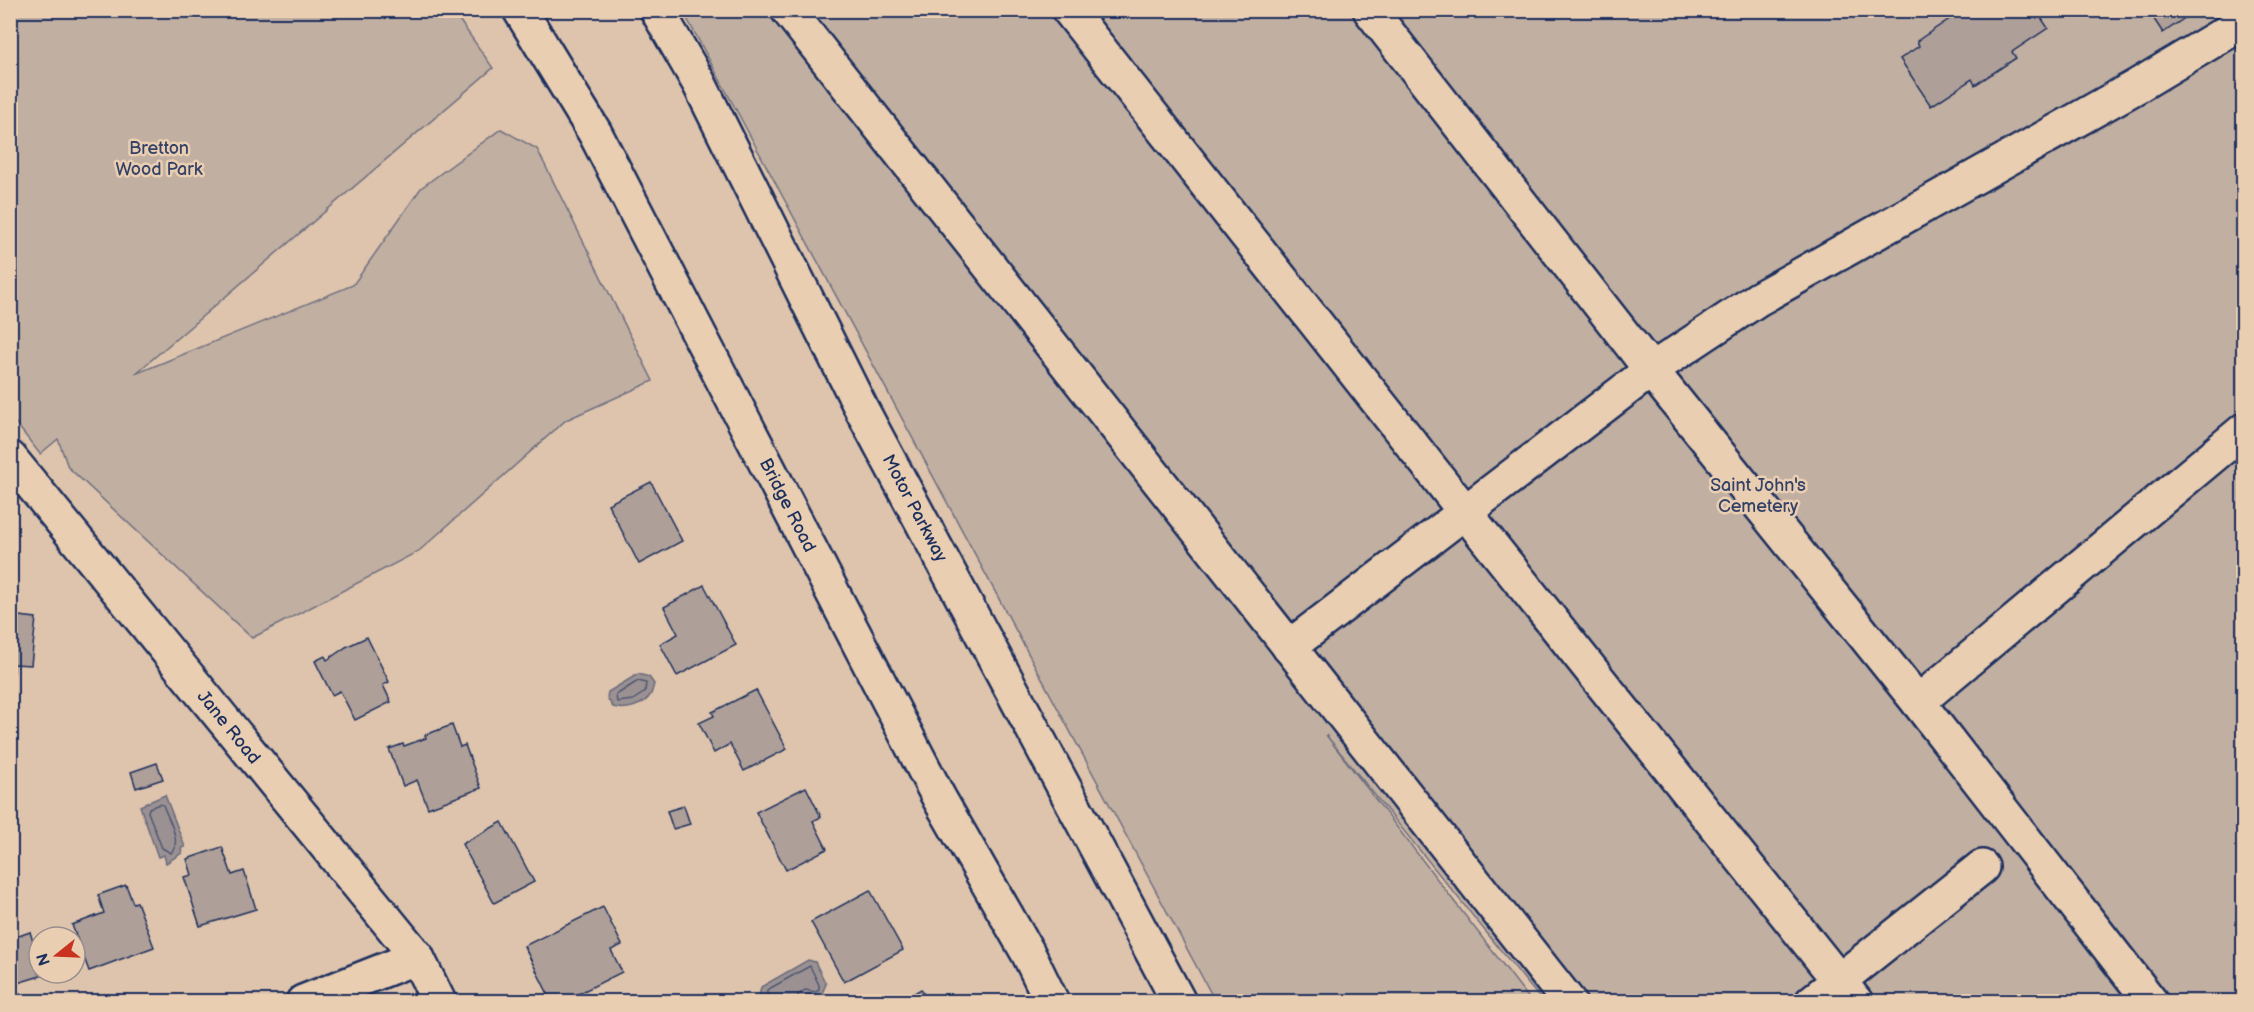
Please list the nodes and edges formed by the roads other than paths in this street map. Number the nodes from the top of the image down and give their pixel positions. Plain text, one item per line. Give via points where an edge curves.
1 (520, 10) edge
2 (657, 10) edge
3 (788, 10) edge
4 (1069, 10) edge
5 (1370, 10) edge
6 (2244, 22) edge
7 (1651, 370) junction
8 (2244, 430) edge
9 (10, 458) edge
10 (24, 496) edge
11 (1465, 512) junction
12 (1288, 647) junction
13 (1918, 702) junction
14 (1982, 867) dead end
15 (417, 957) junction
16 (1847, 991) edge
17 (303, 1002) edge
18 (439, 1002) edge
19 (1052, 1002) edge
20 (1179, 1002) edge
21 (1569, 1002) edge
22 (1812, 1002) edge
23 (2151, 1002) edge

1 - 19 street, Bridge Road via 596,133 939,798
2 - 20 street, Motor Parkway via 699,83 868,421
3 - 12 street
4 - 11 street
5 - 7 street
6 - 7 street via 1758,299
7 - 11 street
7 - 13 street
8 - 13 street
9 - 10 street, Jane Road
10 - 15 street, Jane Road
11 - 12 street
11 - 16 street
12 - 21 street
13 - 23 street
14 - 16 street
15 - 17 street
15 - 18 street, Jane Road
16 - 22 street

